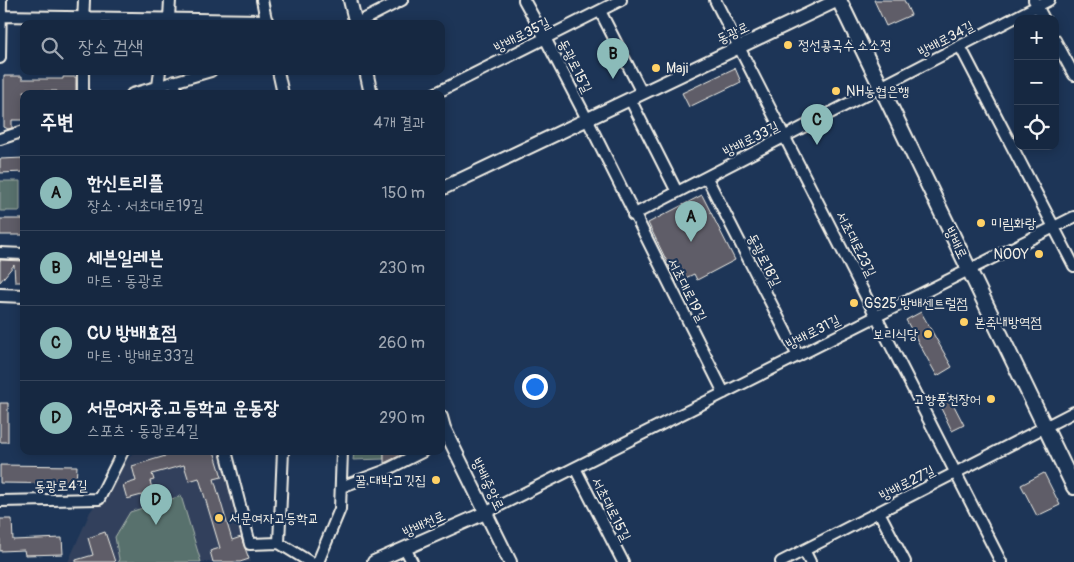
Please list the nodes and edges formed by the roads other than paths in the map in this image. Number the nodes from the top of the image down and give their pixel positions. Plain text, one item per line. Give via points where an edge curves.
1 (1, 0) edge
2 (84, 0) edge
3 (170, 0) edge
4 (262, 0) edge
5 (350, 0) edge
6 (402, 0) edge
7 (524, 0) edge
8 (715, 0) edge
9 (838, 0) edge
10 (1050, 0) edge
11 (617, 1) edge
12 (1036, 3) edge
13 (600, 11) junction
14 (1042, 15) edge
15 (0, 16) edge
16 (66, 20) edge
17 (83, 20) edge
18 (166, 20) edge
19 (267, 20) edge
20 (355, 20) edge
21 (364, 20) edge
22 (545, 38) junction
23 (960, 46) junction
24 (739, 47) junction
25 (1059, 47) edge
26 (0, 58) edge
27 (83, 75) edge
28 (159, 75) edge
29 (197, 75) edge
30 (279, 75) edge
31 (367, 75) edge
32 (1074, 75) edge
33 (174, 81) junction
34 (158, 86) junction
35 (881, 88) junction
36 (83, 90) edge
37 (145, 90) edge
38 (176, 90) edge
39 (282, 90) edge
40 (370, 90) edge
41 (442, 90) edge
42 (642, 93) junction
43 (630, 99) junction
44 (587, 119) junction
45 (20, 132) edge
46 (786, 137) junction
47 (0, 139) edge
48 (707, 178) junction
49 (445, 187) edge
50 (677, 192) junction
51 (634, 215) junction
52 (1074, 217) edge
53 (1054, 227) junction
54 (0, 253) edge
55 (20, 254) edge
56 (1074, 266) edge
57 (969, 270) junction
58 (0, 295) edge
59 (20, 296) edge
60 (877, 316) junction
61 (798, 356) junction
62 (724, 393) junction
63 (1074, 412) edge
64 (1045, 427) junction
65 (445, 441) edge
66 (121, 455) edge
67 (227, 455) edge
68 (283, 455) edge
69 (342, 455) edge
70 (416, 455) edge
71 (575, 468) junction
72 (956, 473) junction
73 (1074, 486) edge
74 (341, 487) junction
75 (0, 501) edge
76 (879, 512) junction
77 (485, 513) junction
78 (279, 543) junction
79 (405, 548) junction
80 (804, 550) junction
81 (310, 562) edge
82 (318, 562) edge
83 (374, 562) edge
84 (412, 562) edge
85 (510, 562) edge
86 (622, 562) edge
87 (781, 562) edge
88 (810, 562) edge
89 (905, 562) edge
90 (1001, 562) edge

1 - 15 street
2 - 17 street
3 - 18 street
4 - 19 street
5 - 20 street
6 - 21 street
7 - 22 street, 동광로15길
8 - 24 street, 서초대로23길
9 - 24 street, 동광로
9 - 35 main road, 방배로
10 - 12 street, 방배로34길
11 - 13 street, 방배로35길
12 - 14 street
12 - 23 street, 방배로34길
13 - 22 street, 방배로35길
13 - 42 street
15 - 16 street
15 - 26 street
22 - 41 street, 방배로35길
22 - 44 street, 동광로15길
23 - 35 street, 방배로34길
23 - 53 street
24 - 42 street, 동광로
24 - 46 street, 서초대로23길
25 - 32 street
27 - 36 street
28 - 34 street
29 - 33 street
30 - 39 street
31 - 40 street
33 - 34 street
33 - 38 street
34 - 37 street
35 - 46 street, 방배로33길
35 - 57 main road, 방배로
42 - 43 street, 동광로
43 - 44 street, 동광로
43 - 50 street
44 - 49 street, 동광로
44 - 51 street, 서초대로19길
45 - 47 street
46 - 48 street, 방배로33길
46 - 60 street, 서초대로23길
48 - 50 street, 방배로33길
48 - 61 street, 동광로18길
50 - 51 street, 방배로33길
51 - 62 street, 서초대로19길
52 - 53 street, 방배로31길
53 - 56 street
53 - 57 street, 방배로31길
54 - 55 street
57 - 60 street, 방배로31길
57 - 64 main road, 방배로
58 - 59 street
60 - 61 street, 방배로31길
60 - 72 street, 서초대로23길
61 - 62 street, 방배로31길
62 - 71 street, 방배로31길
63 - 64 street, 방배로27길
64 - 72 street, 방배로27길
64 - 73 main road, 방배로
65 - 77 street, 방배중앙로
66 - 75 street, 동광로4길 via 100,499
67 - 78 street via 250,544
68 - 78 street
69 - 74 street
70 - 74 street
71 - 77 street
71 - 86 street, 서초대로15길
72 - 76 street, 방배로27길
72 - 90 street, 서초대로23길
74 - 82 street via 340,509
76 - 80 street, 방배로27길
76 - 89 street
77 - 79 street, 방배천로
77 - 85 street, 방배중앙로
78 - 81 street
79 - 83 street, 방배천로
79 - 84 street
80 - 87 street, 방배로27길
80 - 88 street

